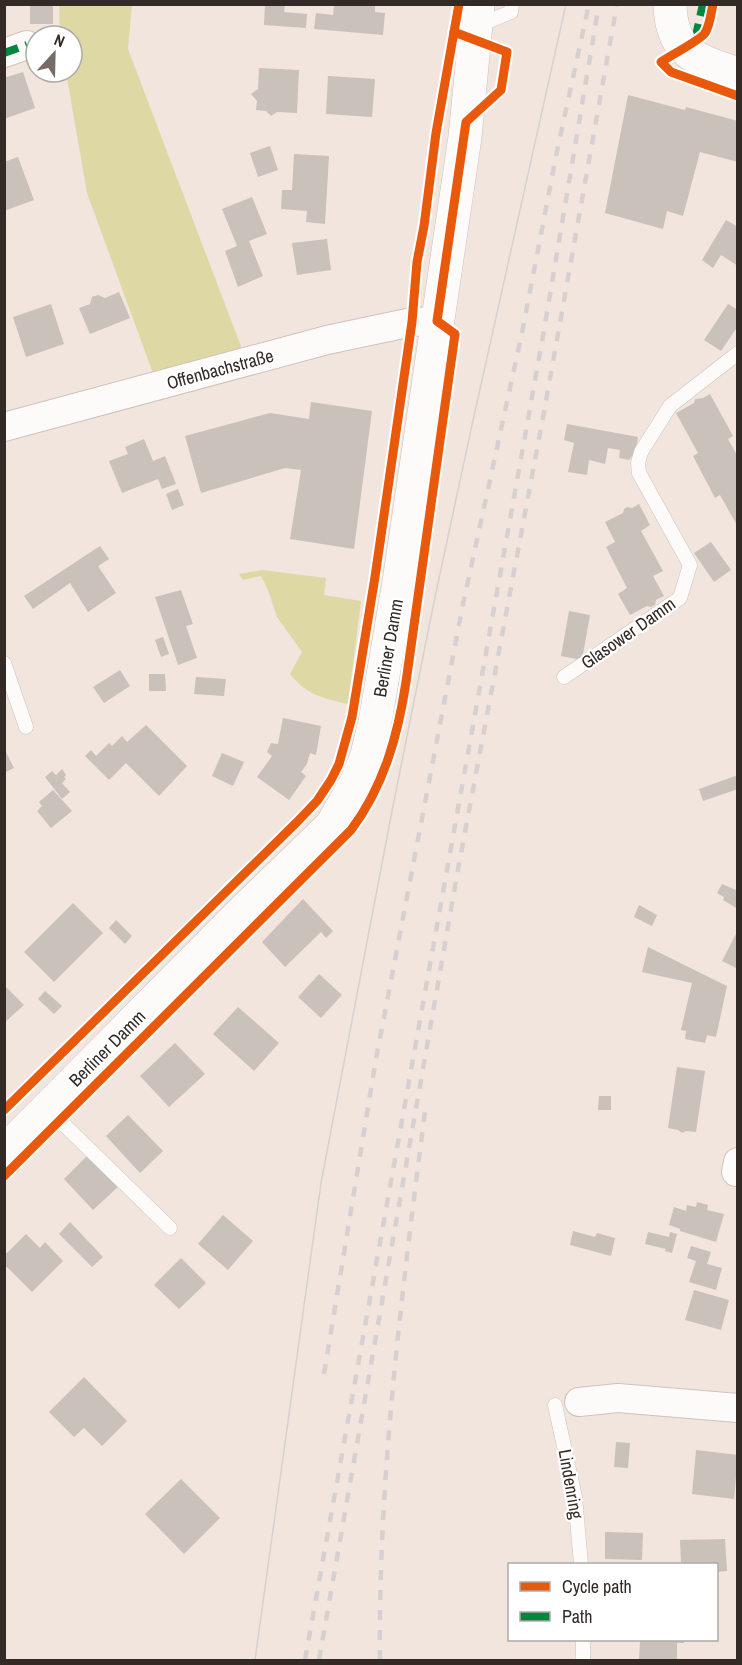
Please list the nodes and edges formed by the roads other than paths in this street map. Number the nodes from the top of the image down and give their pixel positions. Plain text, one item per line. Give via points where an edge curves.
1 (512, 4) edge
2 (670, 4) edge
3 (476, 16) edge
4 (738, 74) edge
5 (437, 321) junction
6 (738, 353) edge
7 (4, 427) edge
8 (4, 663) edge
9 (564, 677) dead end
10 (26, 726) dead end
11 (47, 1108) junction
12 (4, 1152) edge
13 (170, 1228) dead end
14 (567, 1403) joint
15 (738, 1408) edge
16 (581, 1563) edge
17 (583, 1641) edge
18 (583, 1660) edge

1 - 3 lane via 511,12
2 - 4 main road via 670,21 682,48 692,57
3 - 5 main road, Berliner Damm via 465,137
5 - 7 street, Offenbachstraße via 412,322 327,340
5 - 11 main road, Berliner Damm via 381,687 367,755 357,781 332,825
6 - 9 lane, Glasower Damm via 670,406 638,463 639,473 690,566 680,598
8 - 10 lane
11 - 12 main road, Berliner Damm
11 - 13 lane
14 - 15 street, Lindenring via 618,1398
14 - 16 lane, Lindenring
17 - 18 lane

